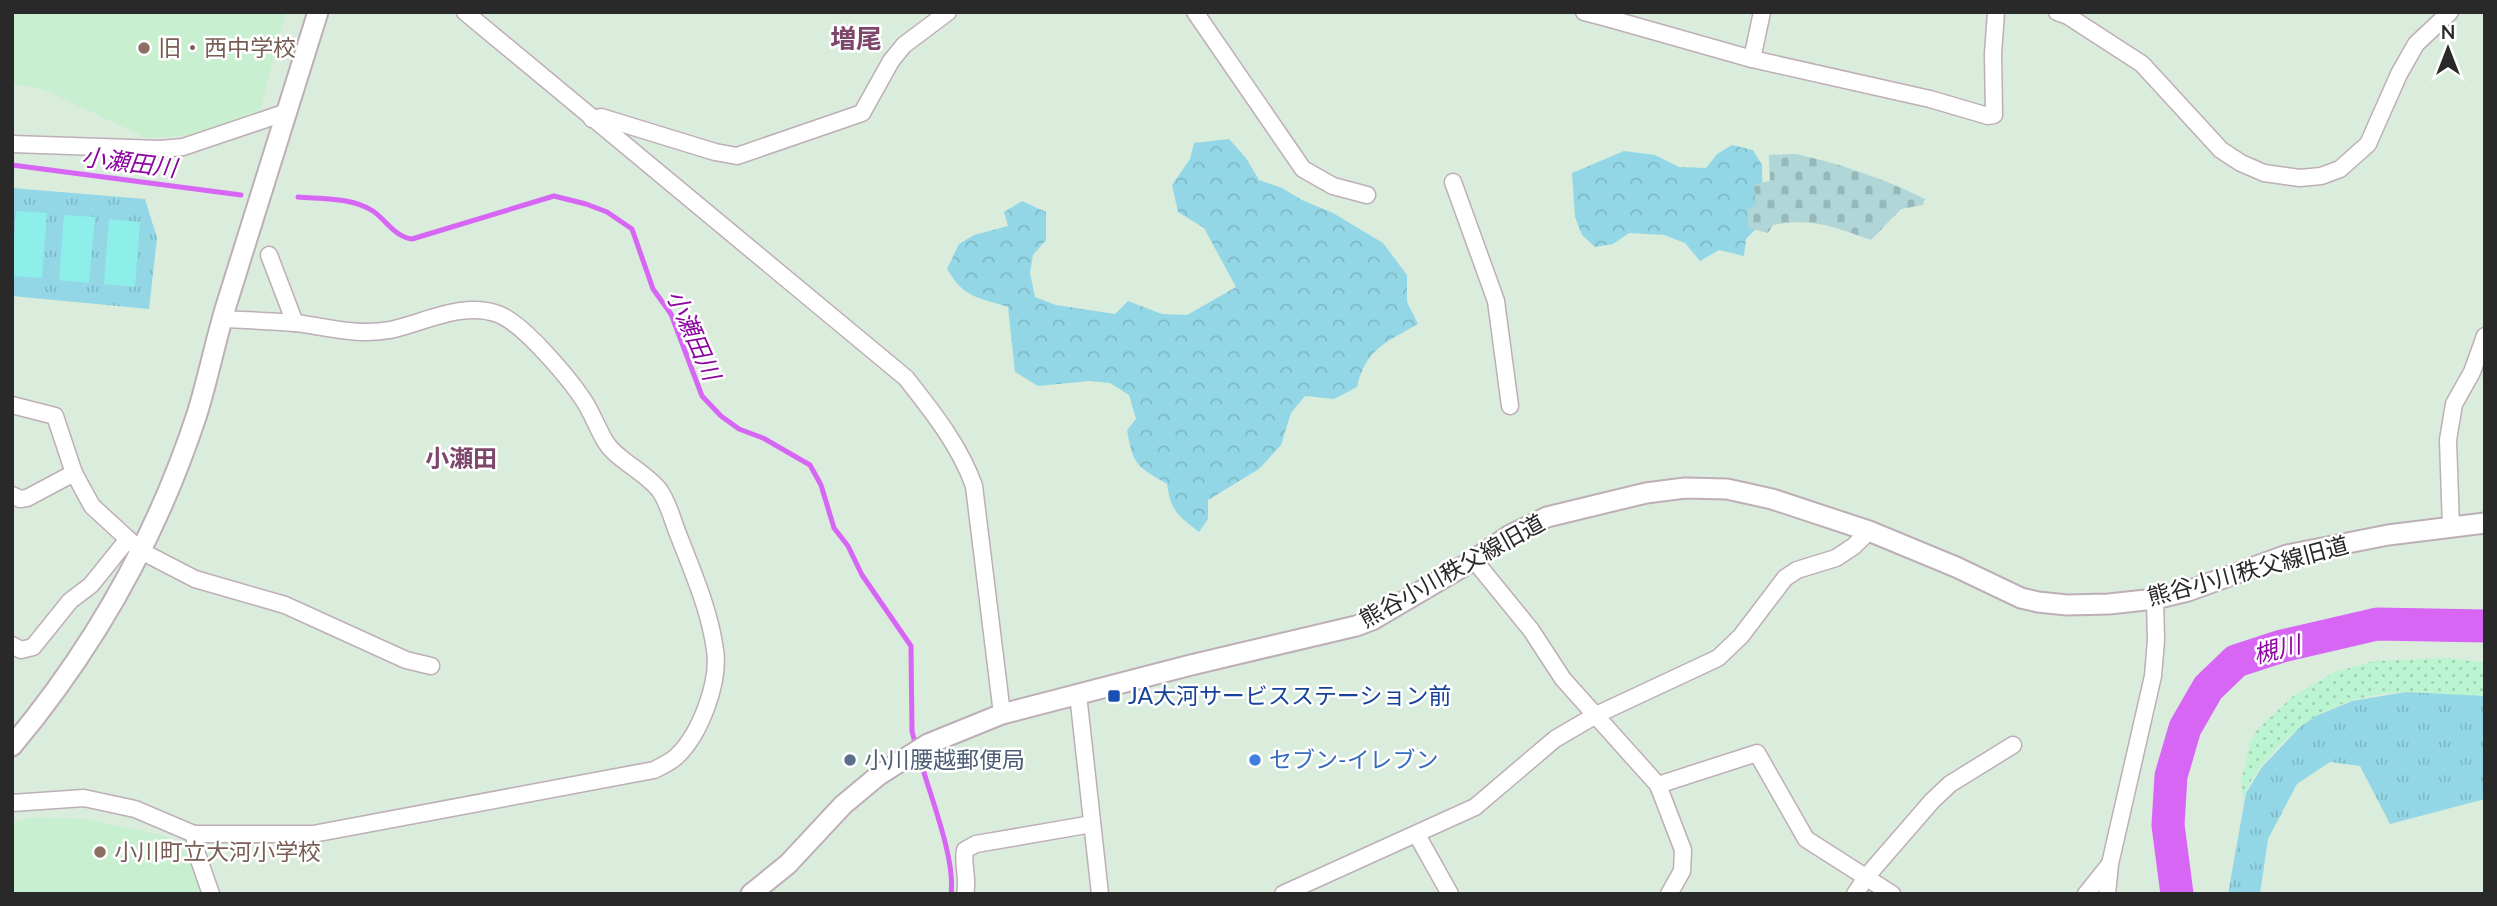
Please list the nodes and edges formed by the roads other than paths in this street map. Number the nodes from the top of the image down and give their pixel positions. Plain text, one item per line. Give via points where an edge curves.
1 (318, 12) edge
2 (465, 12) edge
3 (947, 12) edge
4 (1195, 12) edge
5 (1584, 12) edge
6 (1762, 12) edge
7 (1996, 12) edge
8 (2057, 12) edge
9 (2450, 12) edge
10 (1613, 16) edge
11 (1752, 59) junction
12 (287, 112) junction
13 (592, 119) junction
14 (12, 144) edge
15 (1453, 182) dead end
16 (1367, 195) dead end
17 (270, 255) dead end
18 (222, 319) junction
19 (295, 323) junction
20 (2485, 336) edge
21 (2479, 372) edge
22 (12, 405) edge
23 (1510, 406) dead end
24 (74, 473) junction
25 (12, 495) edge
26 (2485, 523) edge
27 (2451, 527) junction
28 (1869, 531) junction
29 (134, 545) junction
30 (1474, 560) junction
31 (2155, 599) junction
32 (12, 645) edge
33 (431, 666) dead end
34 (1078, 694) junction
35 (1002, 714) junction
36 (1596, 715) junction
37 (2013, 745) dead end
38 (12, 746) edge
39 (1658, 785) junction
40 (12, 803) edge
41 (1092, 824) junction
42 (194, 834) junction
43 (1417, 835) junction
44 (2110, 864) junction
45 (1867, 876) junction
46 (211, 894) edge
47 (751, 894) edge
48 (965, 894) edge
49 (1100, 894) edge
50 (1283, 894) edge
51 (1450, 894) edge
52 (1669, 894) edge
53 (1855, 894) edge
54 (1892, 894) edge
55 (2086, 894) edge
56 (2107, 894) edge

1 - 12 street
2 - 13 street
3 - 13 street via 904,45 862,113 737,156 601,117
4 - 16 street via 1303,169 1333,186
5 - 10 street
6 - 11 street
7 - 11 street via 1994,115
8 - 9 street via 2143,64 2231,157 2264,173 2300,178 2340,169 2368,144 2416,44
10 - 11 street
12 - 14 street via 183,147
12 - 18 street
13 - 35 street via 906,378 933,412 974,486
15 - 23 street via 1496,301
17 - 19 street
18 - 19 street
18 - 29 street via 197,413
19 - 42 street via 364,333 390,330 442,313 472,311 501,315 524,333 586,403 607,444 659,489 692,567 716,668 694,735 675,758 654,770 313,834
20 - 21 street
21 - 27 street via 2454,404 2448,440
22 - 24 street via 55,416
24 - 25 street via 27,498
24 - 29 street via 92,506
26 - 27 street, 熊谷小川秩父線旧道
27 - 31 street, 熊谷小川秩父線旧道 via 2287,555 2188,592
28 - 30 street, 熊谷小川秩父線旧道 via 1742,491 1685,488 1560,513 1510,536
28 - 31 street, 熊谷小川秩父線旧道 via 2038,602 2109,604
28 - 36 street via 1836,558 1785,578 1741,636 1718,658
29 - 32 street via 70,601 33,647 21,650
29 - 33 street via 195,579 285,606 406,660
29 - 38 street via 93,638
30 - 34 street, 熊谷小川秩父線旧道 via 1372,621
30 - 36 street via 1531,630 1563,679
31 - 44 street via 2153,676
34 - 35 street, 熊谷小川秩父線旧道
34 - 41 street
35 - 47 street, 熊谷小川秩父線旧道 via 928,744 879,775
36 - 39 street
36 - 43 street via 1555,739 1475,807
37 - 45 street via 1950,784
39 - 45 street via 1757,753 1806,839
39 - 52 street via 1683,850 1682,871
40 - 42 street via 84,799 135,809
41 - 48 street via 976,844 965,850
41 - 49 street
42 - 46 street
43 - 50 street
43 - 51 street
44 - 55 street
44 - 56 street
45 - 53 street
45 - 54 street

